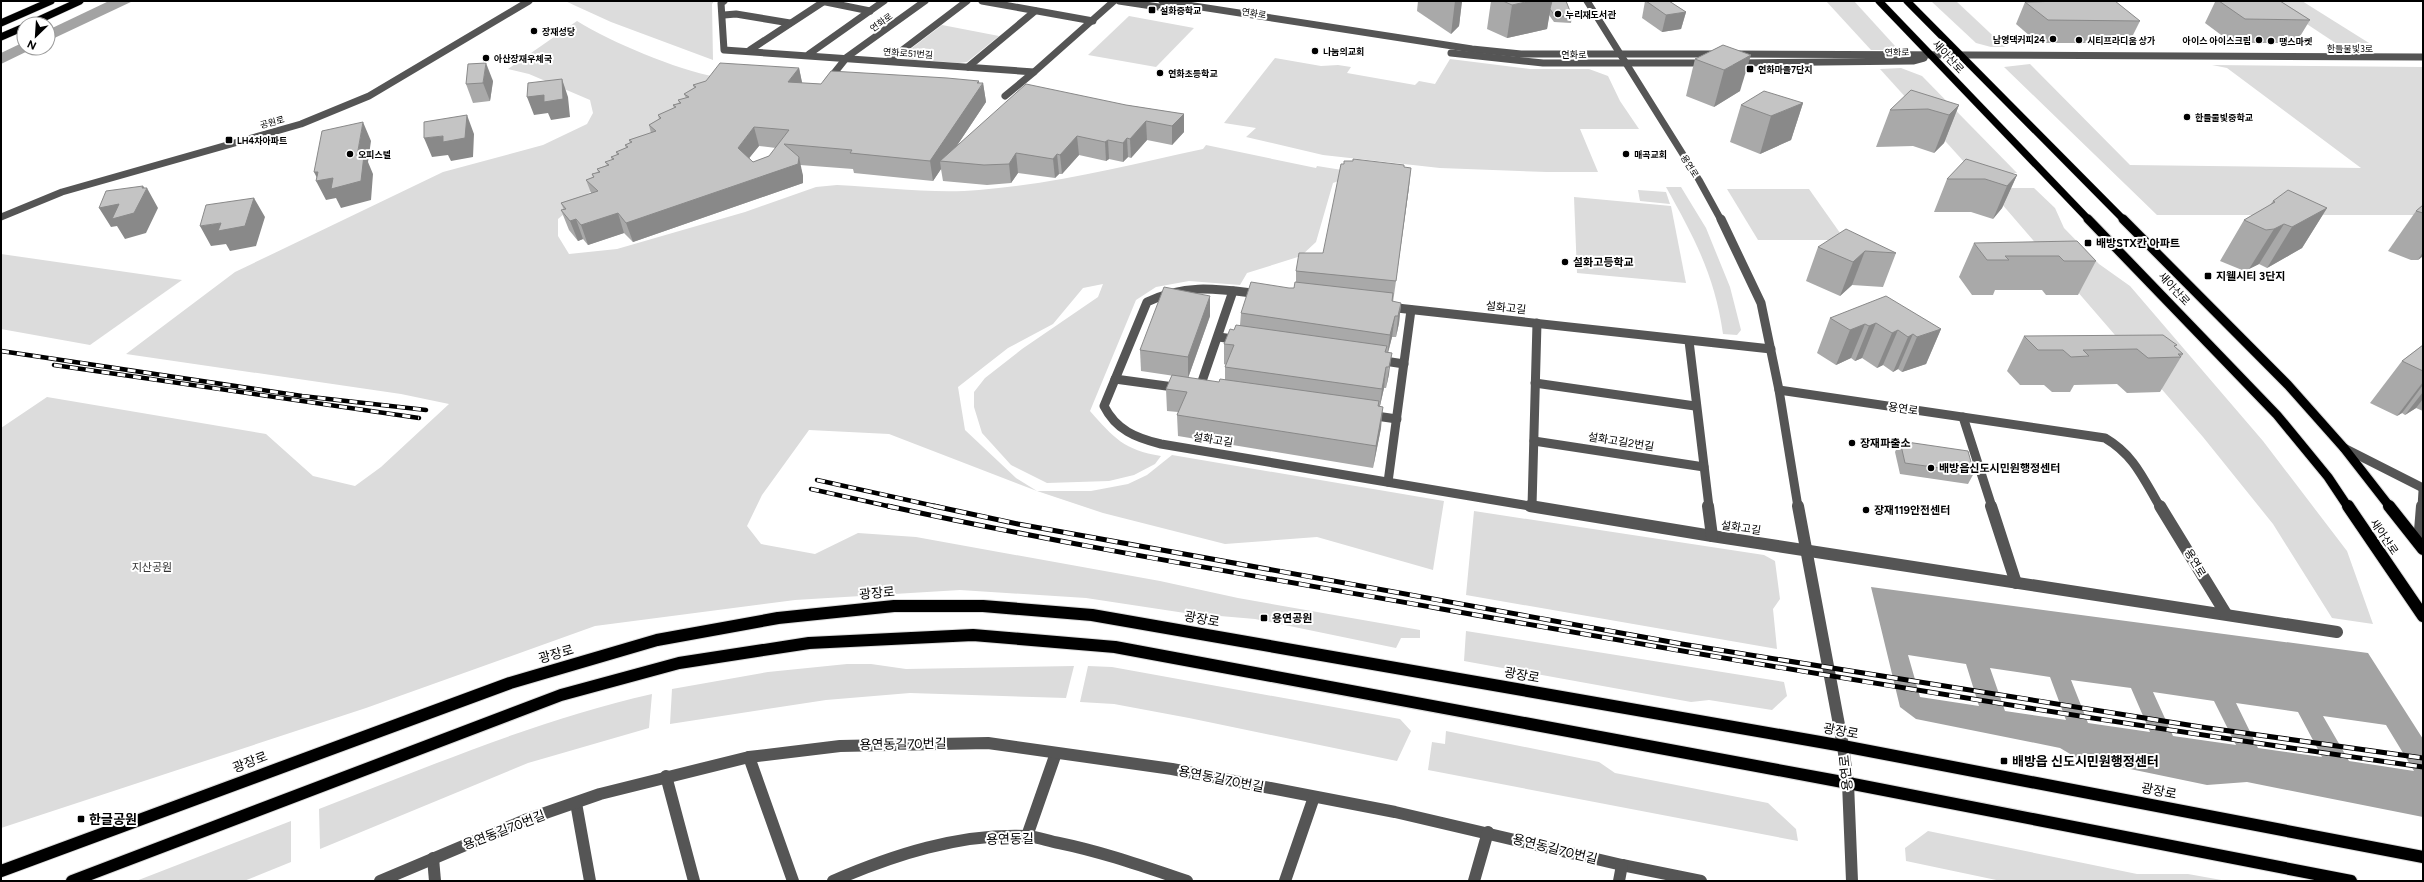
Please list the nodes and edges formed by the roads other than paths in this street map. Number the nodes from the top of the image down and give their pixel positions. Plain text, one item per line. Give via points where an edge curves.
1 (51, 1) edge
2 (80, 1) edge
3 (529, 1) edge
4 (724, 1) edge
5 (822, 1) edge
6 (884, 1) edge
7 (925, 1) edge
8 (967, 1) edge
9 (982, 1) edge
10 (1114, 1) edge
11 (1119, 1) edge
12 (1162, 1) edge
13 (1587, 1) edge
14 (1879, 1) edge
15 (1907, 1) edge
16 (870, 11) junction
17 (1035, 11) junction
18 (724, 15) junction
19 (47, 16) edge
20 (1093, 21) junction
21 (1, 23) edge
22 (790, 23) junction
23 (16, 30) edge
24 (1, 37) edge
25 (750, 50) junction
26 (809, 54) junction
27 (1621, 54) junction
28 (1931, 56) junction
29 (1965, 56) junction
30 (847, 57) junction
31 (2423, 57) edge
32 (888, 61) junction
33 (1628, 63) junction
34 (1715, 63) edge
35 (1730, 63) edge
36 (968, 67) junction
37 (1034, 72) junction
38 (824, 87) edge
39 (1005, 96) dead end
40 (1, 217) edge
41 (1233, 291) junction
42 (1267, 294) edge
43 (1381, 306) edge
44 (1412, 310) junction
45 (1537, 324) junction
46 (1219, 337) junction
47 (1689, 341) junction
48 (1250, 342) edge
49 (1771, 349) junction
50 (1365, 358) edge
51 (1404, 364) junction
52 (1116, 379) junction
53 (1535, 383) junction
54 (1779, 390) junction
55 (1695, 406) junction
56 (1357, 413) edge
57 (1964, 417) junction
58 (1396, 419) junction
59 (1534, 441) junction
60 (2344, 448) junction
61 (1704, 467) junction
62 (1388, 482) junction
63 (2423, 489) edge
64 (1532, 506) junction
65 (1712, 536) junction
66 (2421, 546) edge
67 (1805, 548) junction
68 (2016, 583) junction
69 (2226, 614) junction
70 (2423, 616) edge
71 (2337, 632) dead end
72 (1843, 746) junction
73 (1056, 753) junction
74 (749, 758) junction
75 (666, 776) junction
76 (1848, 782) junction
77 (1314, 797) junction
78 (576, 803) junction
79 (1488, 832) junction
80 (1027, 836) junction
81 (2423, 857) edge
82 (433, 858) junction
83 (1622, 865) junction
84 (1, 872) edge
85 (72, 881) edge
86 (380, 881) edge
87 (435, 881) edge
88 (590, 881) edge
89 (694, 881) edge
90 (793, 881) edge
91 (833, 881) edge
92 (1187, 881) edge
93 (1285, 881) edge
94 (1474, 881) edge
95 (1619, 881) edge
96 (1702, 881) edge
97 (1852, 881) edge
98 (2351, 881) edge

1 - 21 main road
2 - 19 main road
3 - 40 street, 공원로 via 369,96 301,124 62,192
4 - 18 street, 연화로51번길 via 721,3
5 - 16 street
5 - 22 street
6 - 16 street
7 - 30 street, 연화로
8 - 32 street
9 - 17 street
10 - 20 street
11 - 33 street, 연화로 via 1468,56 1543,63
12 - 27 street, 연화로 via 1472,49 1521,54
13 - 27 street, 용연로
14 - 28 main road, 새아산로
15 - 29 main road, 새아산로
16 - 26 street
17 - 20 street
17 - 36 street
18 - 22 street via 736,14
18 - 25 street, 연화로51번길 via 724,50
20 - 37 street
22 - 25 street
23 - 24 main road
25 - 26 street, 연화로51번길
26 - 30 street, 연화로51번길
27 - 28 street, 연화로
27 - 33 street, 용연로
28 - 29 street, 한들물빛3로
28 - 35 street, 연화로 via 1913,61
28 - 70 main road, 새아산로 via 2277,415 2328,477
29 - 31 street, 한들물빛3로
29 - 60 main road, 새아산로 via 2288,385
30 - 32 street, 연화로51번길
30 - 38 street, 연화로
32 - 36 street, 연화로51번길
33 - 34 street, 연화로
33 - 49 street, 용연로 via 1721,219 1761,303
36 - 37 street, 연화로51번길
37 - 39 street
41 - 42 street, 설화고길
41 - 46 street
41 - 52 street, 설화고길 via 1204,287 1178,289 1147,302
43 - 44 street, 설화고길
44 - 45 street, 설화고길
44 - 51 street
45 - 47 street, 설화고길
45 - 53 street, 설화고길
46 - 48 street
46 - 52 street via 1203,391
47 - 49 street, 설화고길
47 - 55 street
49 - 54 street, 용연로
50 - 51 street
51 - 58 street
52 - 62 street, 설화고길 via 1104,406 1109,419 1140,439
53 - 55 street
53 - 59 street, 설화고길
54 - 57 street, 용연로
54 - 67 street, 용연로
55 - 61 street
56 - 58 street
57 - 68 street
57 - 69 street, 용연로 via 2105,438 2122,448 2132,460
58 - 62 street
59 - 61 street, 설화고길2번길
59 - 64 street, 설화고길
60 - 63 street
60 - 66 main road, 새아산로
61 - 65 street
62 - 64 street, 설화고길
63 - 66 street
64 - 65 street, 설화고길
65 - 67 street, 설화고길
67 - 68 street
67 - 72 street, 용연로
68 - 69 street
69 - 71 street
72 - 76 street, 용연로
72 - 81 main road, 광장로
72 - 84 main road, 광장로 via 1092,615 983,606 894,606 778,618 657,640 510,683
73 - 74 street, 용연동길70번길 via 988,743 924,743 840,746
73 - 77 street, 용연동길70번길 via 1172,769
73 - 80 street
74 - 75 street, 용연동길70번길
74 - 90 street
75 - 78 street, 용연동길70번길
75 - 89 street
76 - 85 main road via 1115,647 974,635 809,643 679,663 561,695
76 - 97 street, 용연로
76 - 98 main road
77 - 79 street, 용연동길70번길
77 - 93 street
78 - 82 street, 용연동길70번길 via 525,820
78 - 88 street
79 - 83 street, 용연동길70번길
79 - 94 street
80 - 91 street, 용연동길 via 973,840 918,849 859,868
80 - 92 street, 용연동길 via 1095,850
82 - 86 street, 용연동길70번길
82 - 87 street
83 - 95 street
83 - 96 street, 용연동길70번길

